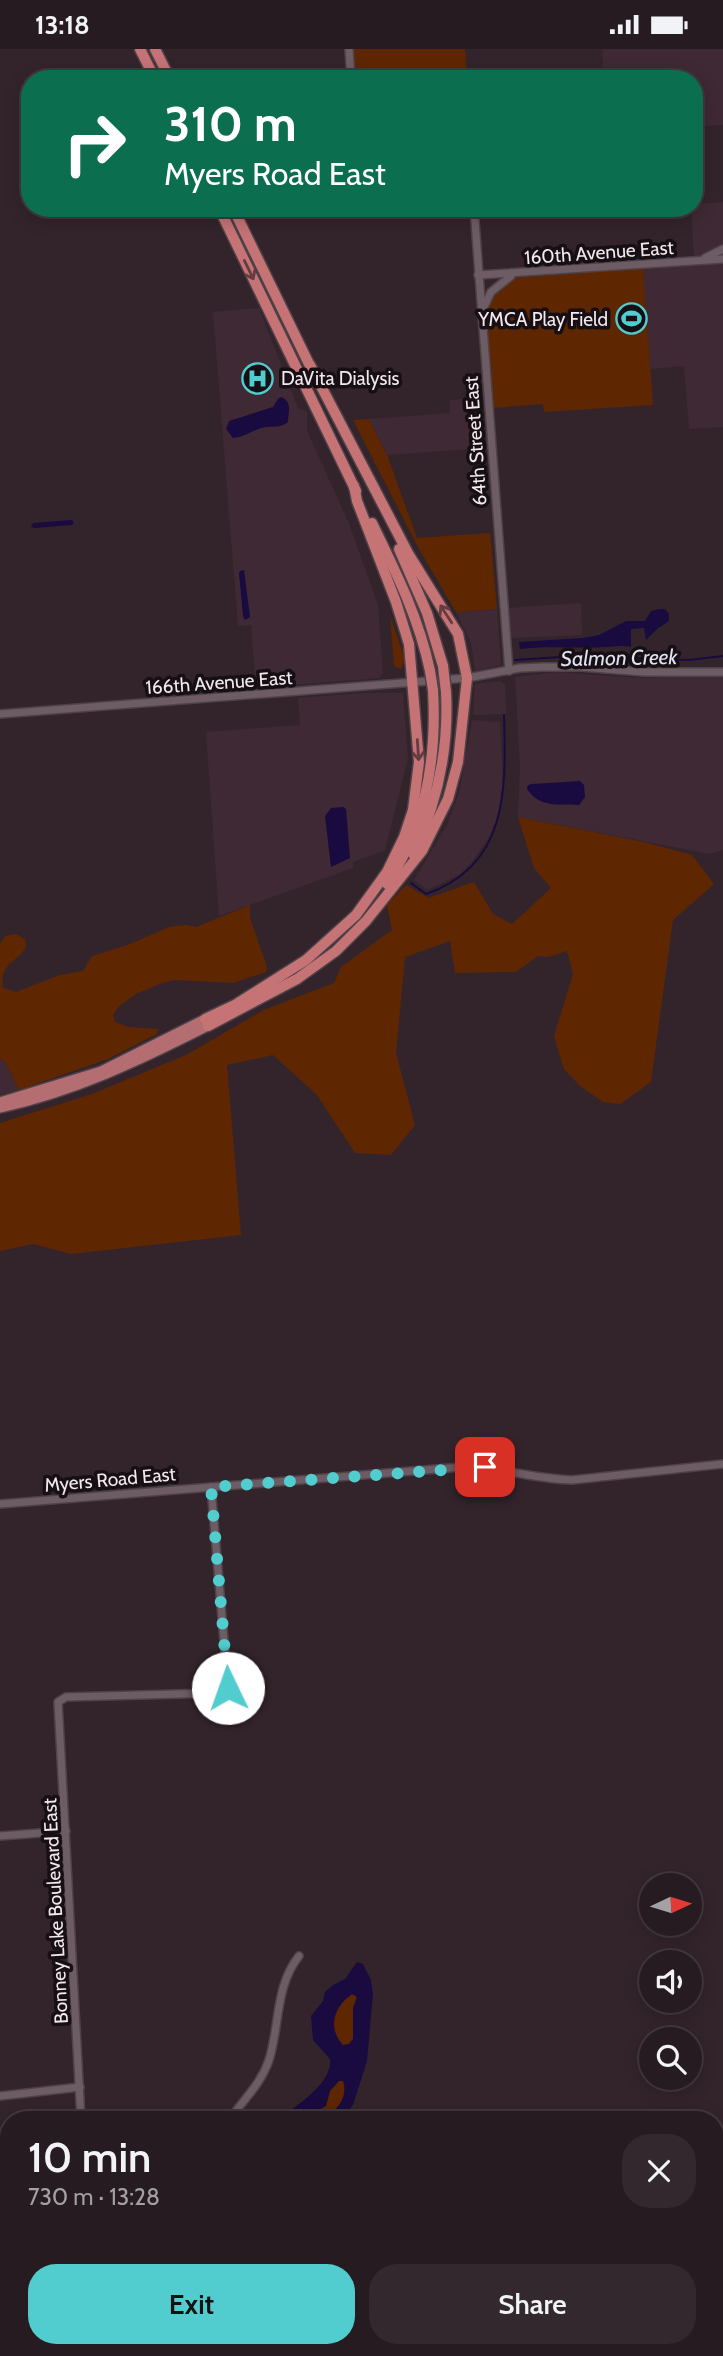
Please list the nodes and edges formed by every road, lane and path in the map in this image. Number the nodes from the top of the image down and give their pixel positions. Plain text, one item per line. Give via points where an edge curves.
1 (140, 49) edge
2 (155, 49) edge
3 (349, 49) edge
4 (150, 70) edge
5 (166, 70) edge
6 (350, 70) edge
7 (223, 217) edge
8 (237, 217) edge
9 (475, 217) edge
10 (723, 249) edge
11 (723, 259) edge
12 (697, 261) junction
13 (516, 274) junction
14 (478, 275) junction
15 (481, 315) junction
16 (310, 365) junction
17 (354, 486) junction
18 (509, 671) junction
19 (723, 672) edge
20 (467, 678) junction
21 (412, 682) junction
22 (0, 714) edge
23 (394, 888) junction
24 (238, 1003) junction
25 (207, 1023) junction
26 (0, 1102) edge
27 (0, 1108) edge
28 (723, 1464) edge
29 (211, 1487) junction
30 (0, 1504) edge
31 (66, 1831) junction
32 (0, 1836) edge
33 (299, 1956) dead end
34 (80, 2087) junction
35 (0, 2096) edge
36 (81, 2111) edge
37 (236, 2111) edge

1 - 4 highway
2 - 5 highway
3 - 6 street
7 -> 17 highway
8 - 16 highway
9 - 14 street, 64th Street East
10 - 12 street
11 - 12 street, 160th Avenue East
12 - 13 street, 160th Avenue East
13 - 14 street, 160th Avenue East
13 - 15 street via 487,297
14 - 15 street, 64th Street East
15 - 18 street, 64th Street East
20 -> 16 highway via 458,634 414,563
16 - 23 highway, bridge via 428,613 443,666 446,741 438,790 415,851
17 - 21 highway via 406,629
17 - 24 highway, bridge via 411,605 425,646 434,728 427,787 399,866 368,909 291,976
18 - 19 street, 166th Avenue East via 554,666 644,673
18 - 20 street, 166th Avenue East
20 - 21 street, 166th Avenue East
20 - 23 highway via 452,788 422,851
21 - 22 street, 166th Avenue East
21 -> 24 highway via 418,780 404,837 387,872 329,942
23 - 25 highway via 357,931 311,969 283,989
24 - 25 highway
25 - 26 highway via 101,1071
25 - 27 highway via 90,1081
28 - 29 street, Myers Road East via 572,1480 462,1467
29 - 30 street, Myers Road East
29 - 31 street, Bonney Lake Boulevard East via 226,1690 66,1697 58,1702
31 - 32 street
31 - 34 street, Bonney Lake Boulevard East
33 - 37 street via 286,1976 264,2072
34 - 35 street
34 - 36 street, Bonney Lake Boulevard East

